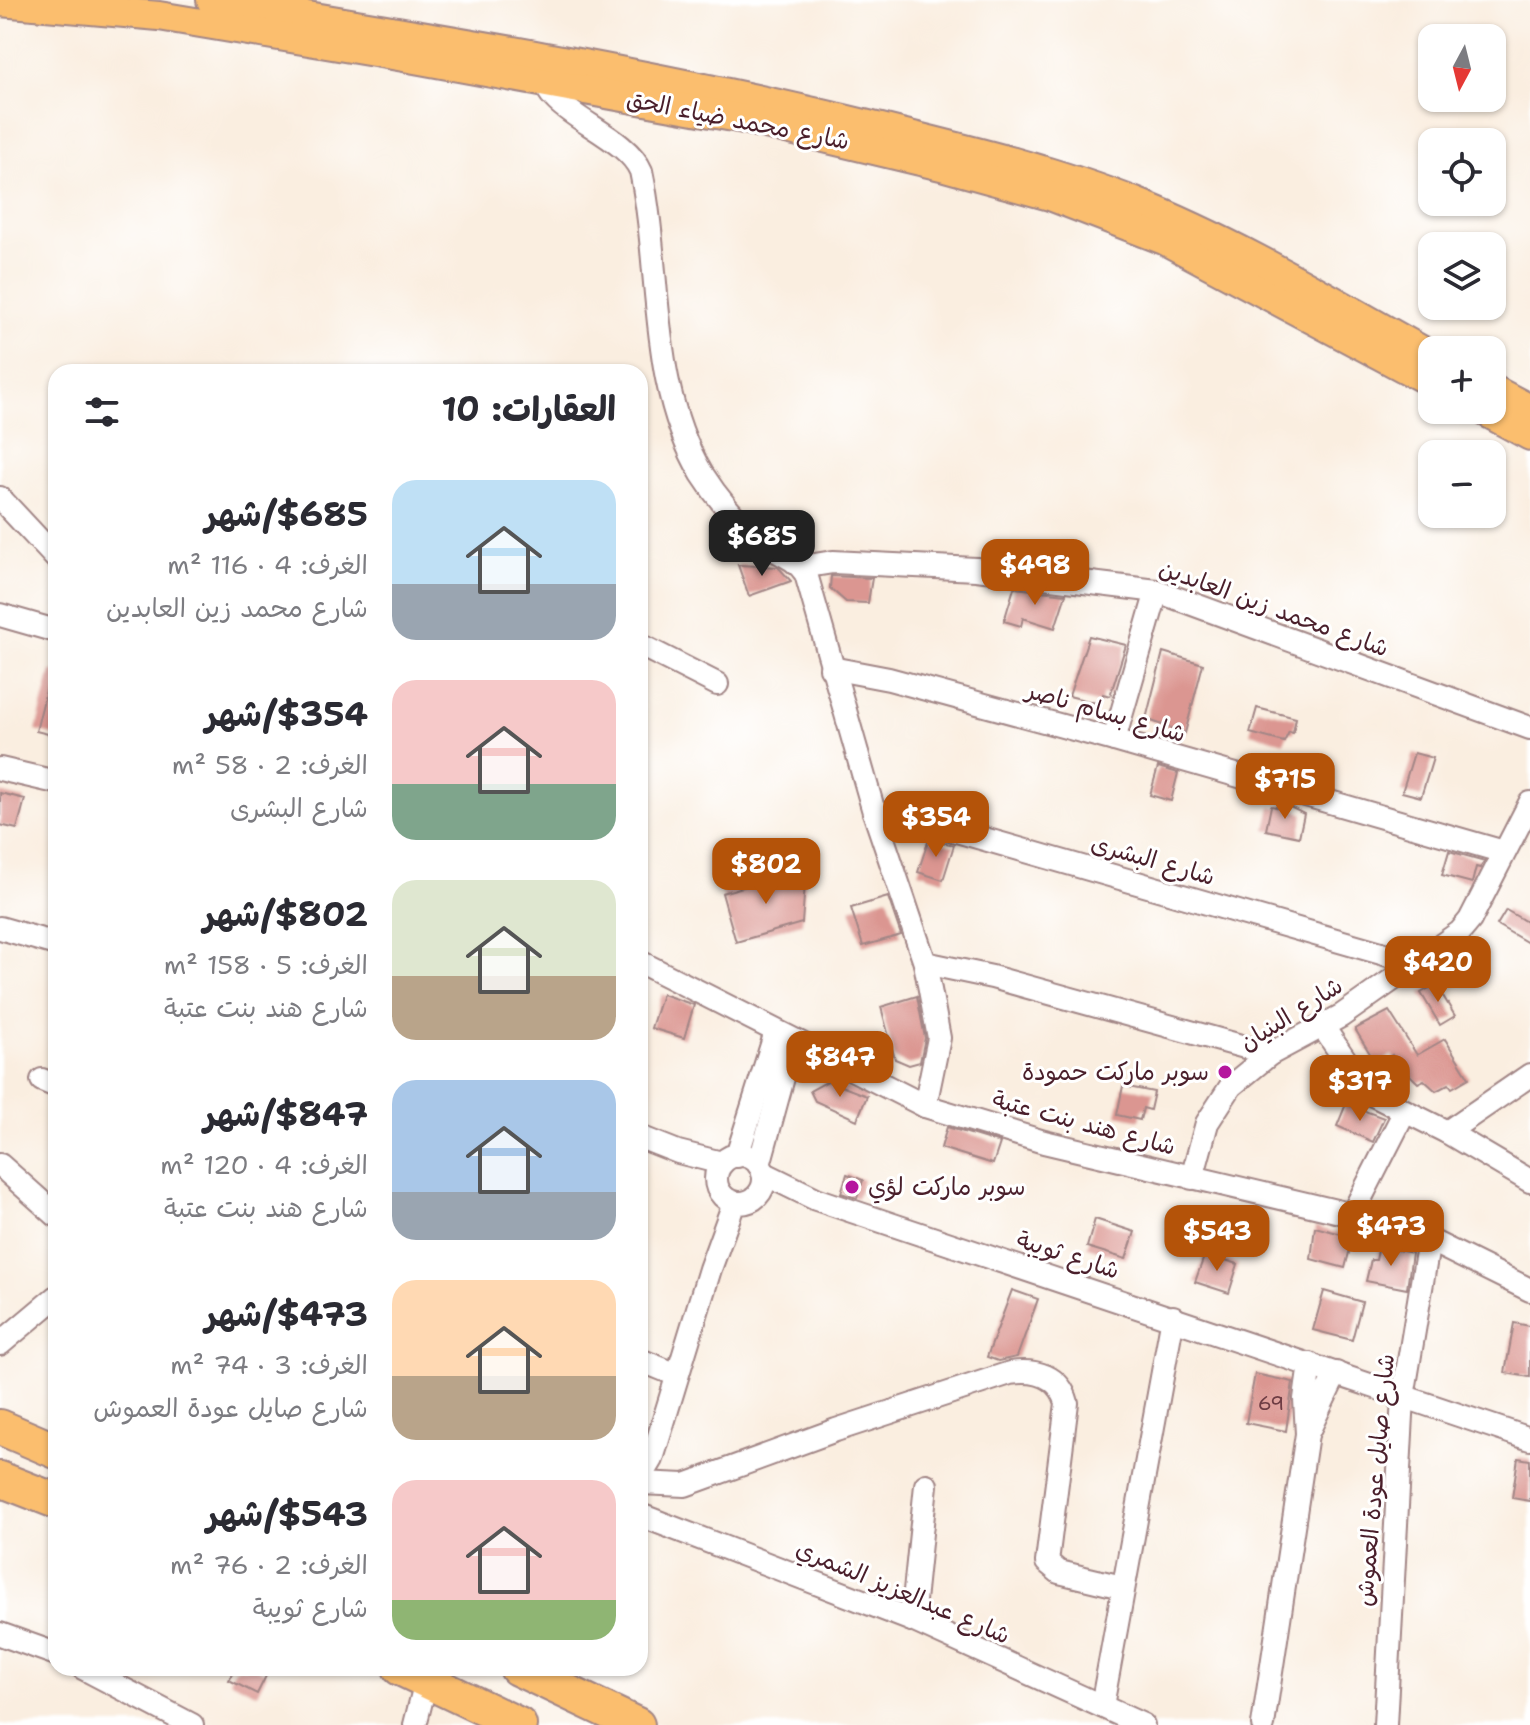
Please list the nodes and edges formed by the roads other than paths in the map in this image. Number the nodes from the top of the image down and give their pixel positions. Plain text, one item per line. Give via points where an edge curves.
1 (211, 0) edge
2 (0, 2) edge
3 (401, 44) junction
4 (545, 69) junction
5 (1418, 348) edge
6 (1418, 376) edge
7 (1506, 396) edge
8 (1530, 409) edge
9 (1506, 423) edge
10 (1530, 436) edge
11 (0, 498) edge
12 (48, 549) edge
13 (802, 567) junction
14 (1157, 591) junction
15 (0, 615) edge
16 (48, 629) edge
17 (648, 649) edge
18 (831, 668) junction
19 (717, 684) dead end
20 (1530, 728) edge
21 (1114, 740) junction
22 (0, 769) edge
23 (48, 780) edge
24 (1530, 803) edge
25 (874, 812) junction
26 (1504, 852) junction
27 (0, 928) edge
28 (48, 942) edge
29 (925, 963) junction
30 (1416, 963) junction
31 (648, 966) edge
32 (1323, 1027) junction
33 (784, 1037) junction
34 (1270, 1054) junction
35 (1530, 1075) edge
36 (925, 1106) junction
37 (1404, 1113) junction
38 (1447, 1132) junction
39 (648, 1140) edge
40 (678, 1152) junction
41 (730, 1159) junction
42 (0, 1165) edge
43 (761, 1169) junction
44 (1192, 1178) junction
45 (1530, 1181) edge
46 (717, 1186) junction
47 (757, 1196) junction
48 (816, 1199) junction
49 (734, 1203) junction
50 (48, 1208) edge
51 (1352, 1215) junction
52 (1429, 1240) junction
53 (1530, 1290) edge
54 (48, 1304) edge
55 (1173, 1317) junction
56 (0, 1344) edge
57 (648, 1363) edge
58 (1310, 1364) junction
59 (1336, 1373) junction
60 (677, 1375) junction
61 (1403, 1397) junction
62 (0, 1427) edge
63 (1307, 1434) junction
64 (1530, 1439) edge
65 (48, 1448) edge
66 (648, 1466) edge
67 (0, 1479) edge
68 (648, 1482) edge
69 (926, 1485) dead end
70 (48, 1498) edge
71 (648, 1518) edge
72 (1122, 1587) junction
73 (912, 1620) junction
74 (0, 1634) edge
75 (48, 1651) edge
76 (98, 1676) edge
77 (413, 1676) edge
78 (417, 1676) edge
79 (534, 1676) edge
80 (1102, 1706) junction
81 (192, 1725) edge
82 (415, 1725) edge
83 (519, 1725) edge
84 (637, 1725) edge
85 (1143, 1725) edge
86 (1263, 1725) edge
87 (1385, 1725) edge

1 - 3 main road, شارع محمد ضياء الحق
2 - 3 main road, شارع محمد ضياء الحق
3 - 4 main road, شارع محمد ضياء الحق
4 - 5 main road, شارع محمد ضياء الحق via 828,115 1084,183 1211,236
4 - 6 main road, شارع محمد ضياء الحق via 1063,201 1164,240
4 - 13 street via 555,101 617,140 637,162 672,394 702,473 750,532
7 - 8 main road
9 - 10 main road
11 - 12 street
13 - 14 street, شارع محمد زين العابدين via 833,562 976,569
13 - 18 street
14 - 20 street, شارع محمد زين العابدين
14 - 21 street
15 - 16 street
17 - 19 street
18 - 21 street, شارع بسام ناصر
18 - 25 street
21 - 26 street, شارع بسام ناصر
22 - 23 street
24 - 26 street, شارع البنيان
25 - 29 street
25 - 30 street, شارع البشرى
26 - 30 street, شارع البنيان via 1470,920
27 - 28 street
29 - 34 street
29 - 36 street via 939,1046
30 - 32 street, شارع البنيان
31 - 33 street, شارع هند بنت عتبة
32 - 34 street, شارع البنيان
32 - 37 street via 1360,1085
33 - 36 street, شارع هند بنت عتبة
33 - 41 street
33 - 43 street
34 - 44 street, شارع البنيان via 1218,1103
35 - 38 street
36 - 44 street, شارع هند بنت عتبة via 1031,1139
37 - 38 street
37 - 51 street
38 - 45 street
39 - 40 street
40 - 41 street
40 - 46 street
41 - 43 street via 753,1160
41 - 46 street
42 - 50 street
43 - 47 street via 764,1181
43 - 48 street, شارع ثويبة
44 - 51 street, شارع هند بنت عتبة
46 - 49 street
47 - 48 street, شارع ثويبة
47 - 49 street
48 - 55 street, شارع ثويبة
49 - 60 street
51 - 52 street, شارع هند بنت عتبة
52 - 53 street, شارع هند بنت عتبة
52 - 61 street, شارع صايل عودة العموش
54 - 56 street
55 - 58 street, شارع ثويبة
55 - 72 street
57 - 60 street
58 - 59 street, شارع ثويبة
58 - 63 street
59 - 61 street, شارع ثويبة
59 - 63 street
60 - 66 street
61 - 64 street, شارع ثويبة
61 - 87 street, شارع صايل عودة العموش
62 - 65 highway
63 - 86 street
67 - 70 highway
68 - 72 street via 685,1485 1010,1373 1032,1372 1055,1381 1067,1403 1047,1562 1059,1572
69 - 73 street
71 - 73 street, شارع عبدالعزيز الشمري
72 - 80 street
73 - 80 street, شارع عبدالعزيز الشمري
74 - 75 street
76 - 81 street
77 - 82 street
78 - 83 highway
79 - 84 highway
80 - 85 street, شارع عبدالعزيز الشمري

